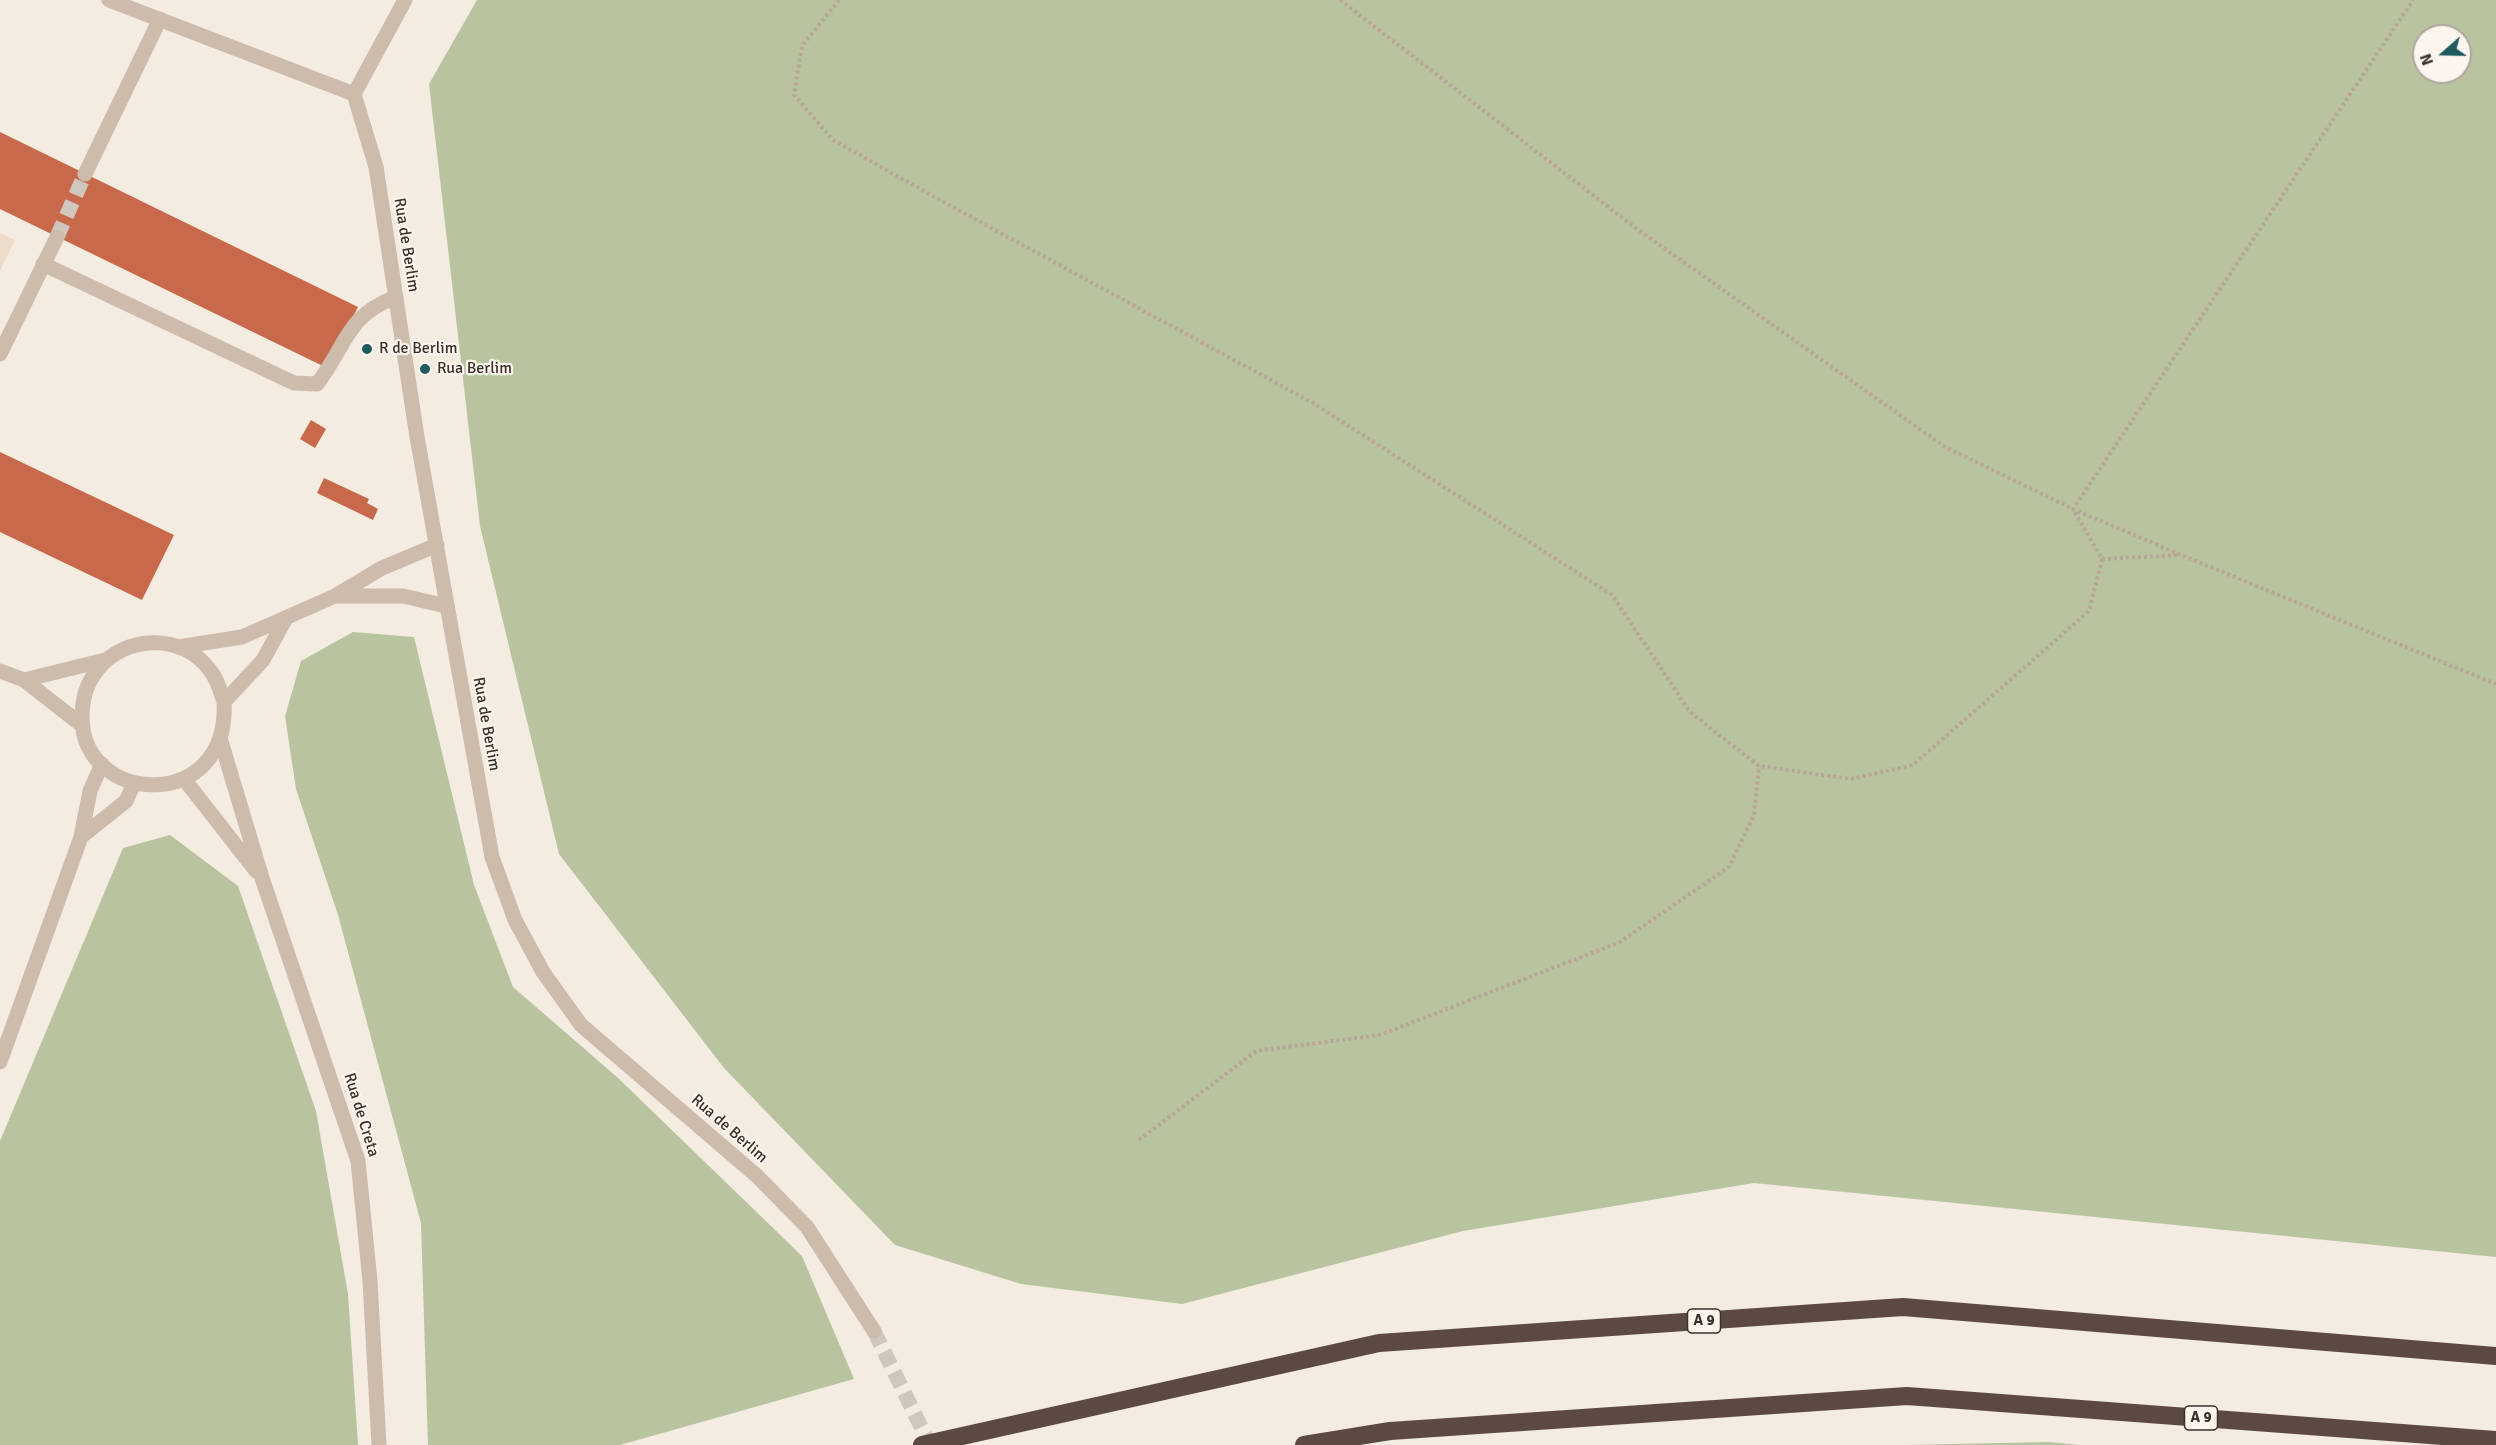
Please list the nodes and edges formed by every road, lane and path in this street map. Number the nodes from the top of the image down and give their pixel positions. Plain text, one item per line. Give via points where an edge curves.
1 (109, 0) edge
2 (405, 0) edge
3 (839, 0) edge
4 (1340, 0) edge
5 (2414, 0) edge
6 (160, 19) junction
7 (354, 94) junction
8 (85, 174) tunnel mouth
9 (57, 237) tunnel mouth
10 (43, 264) junction
11 (396, 297) junction
12 (0, 354) edge
13 (2073, 509) junction
14 (437, 545) junction
15 (2181, 555) junction
16 (2102, 559) junction
17 (335, 596) junction
18 (446, 606) junction
19 (285, 620) junction
20 (178, 646) junction
21 (105, 660) junction
22 (0, 671) edge
23 (24, 680) junction
24 (2496, 684) edge
25 (224, 702) junction
26 (82, 726) junction
27 (220, 738) junction
28 (102, 764) junction
29 (1759, 766) junction
30 (184, 779) junction
31 (135, 783) junction
32 (81, 837) junction
33 (262, 878) junction
34 (0, 1062) edge
35 (1139, 1140) dead end
36 (874, 1331) tunnel mouth
37 (2496, 1356) edge
38 (2496, 1440) edge
39 (379, 1445) edge
40 (921, 1445) edge
41 (1304, 1445) edge

1 - 6 street
2 - 7 street
3 - 29 path via 802,46 794,95 833,140 1313,403 1612,595 1690,712
4 - 13 path via 1636,229 1945,447
5 - 13 path
6 - 7 street
6 - 8 street
7 - 11 street, Rua de Berlim via 376,167
9 - 10 street
10 - 11 street via 294,383 317,384 359,318 377,304
10 - 12 street
11 - 14 street, Rua de Berlim
13 - 15 path
13 - 16 path
14 - 17 street via 382,568
14 - 18 street, Rua de Berlim
15 - 16 path
15 - 24 path
16 - 29 path via 2089,610 1913,765 1851,779
17 - 18 street via 403,596
17 - 19 street
18 - 36 street, Rua de Berlim via 492,857 515,920 543,972 581,1025 757,1176 807,1227
19 - 20 street via 242,637
19 - 25 street via 263,660
20 - 21 street via 140,643
20 - 25 street via 208,668
21 - 23 street
21 - 26 street via 90,679 82,702
22 - 23 street
23 - 26 street
25 - 27 street
26 - 28 street via 89,747
27 - 30 street via 206,762
27 - 33 street, Rua de Creta
28 - 31 street
28 - 32 street via 90,791
29 - 35 path via 1754,815 1729,867 1620,942 1380,1035 1256,1052
30 - 31 street via 151,786
30 - 33 street, Rua de Creta
31 - 32 street via 126,801
32 - 34 street
33 - 39 street, Rua de Creta via 358,1161 370,1281
37 - 40 highway, A 9 via 1903,1307 1379,1343
38 - 41 highway, A 9 via 1907,1396 1390,1431

